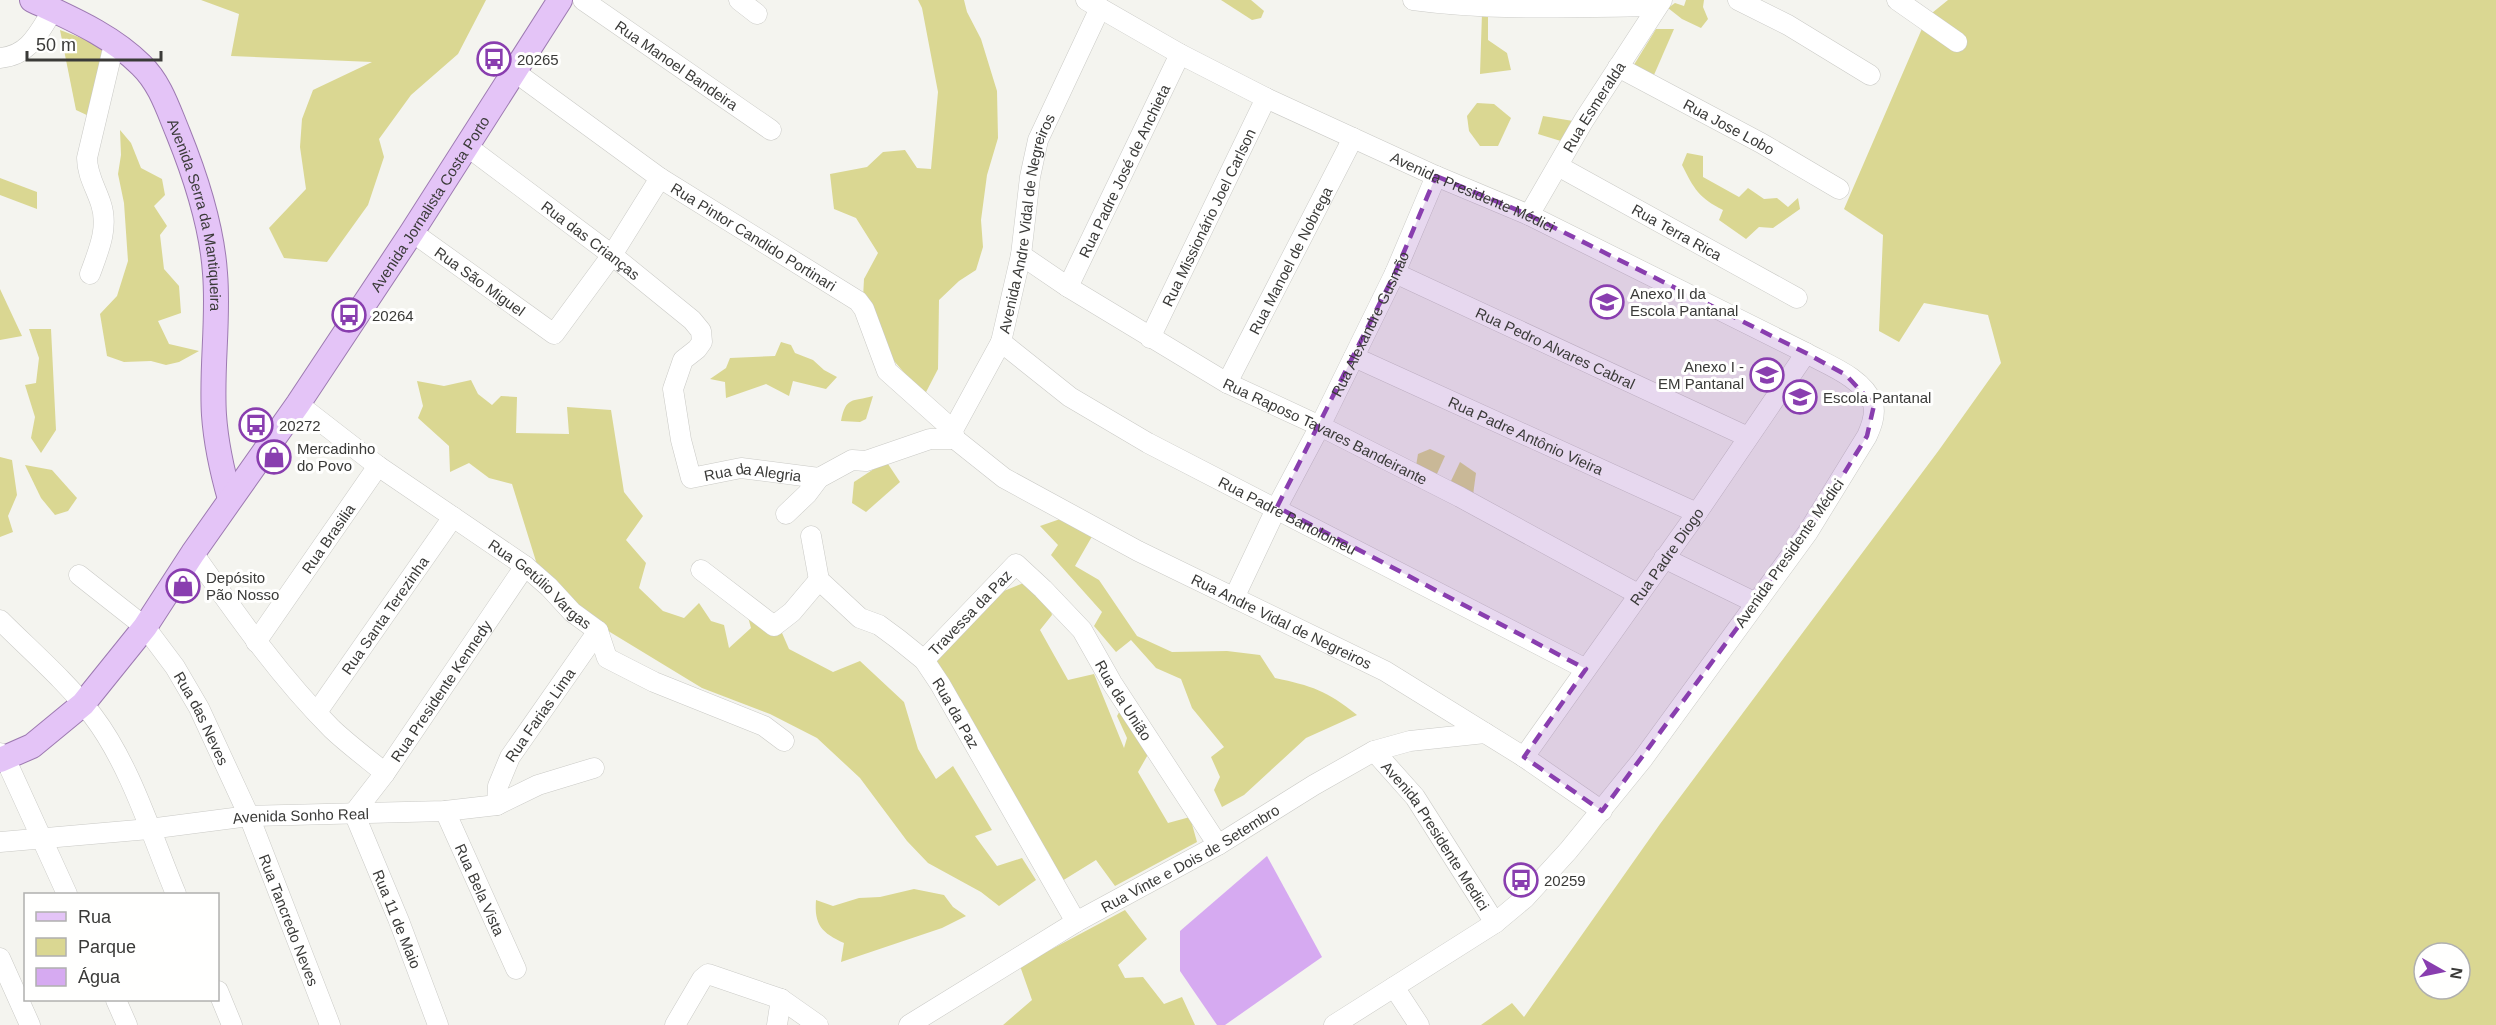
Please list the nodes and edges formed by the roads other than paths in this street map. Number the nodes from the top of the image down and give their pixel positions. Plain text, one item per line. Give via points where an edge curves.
1 (560, 0) edge
2 (583, 0) edge
3 (739, 0) edge
4 (1413, 0) edge
5 (1738, 0) edge
6 (1897, 0) edge
7 (1659, 3) edge
8 (1093, 4) edge
9 (43, 5) edge
10 (757, 14) dead end
11 (1957, 42) dead end
12 (114, 44) junction
13 (1180, 54) junction
14 (0, 58) edge
15 (1618, 67) junction
16 (515, 72) junction
17 (1870, 75) dead end
18 (1266, 98) junction
19 (771, 130) dead end
20 (1353, 138) junction
21 (468, 147) junction
22 (1558, 166) junction
23 (1436, 176) junction
24 (660, 178) junction
25 (1839, 189) dead end
26 (1529, 215) junction
27 (412, 232) junction
28 (612, 255) junction
29 (1022, 255) junction
30 (1395, 273) junction
31 (90, 274) dead end
32 (1068, 287) junction
33 (1797, 298) dead end
34 (1150, 338) junction
35 (702, 342) joint
36 (1001, 342) junction
37 (1806, 353) junction
38 (1354, 357) junction
39 (1227, 383) junction
40 (298, 404) junction
41 (1320, 426) junction
42 (954, 435) junction
43 (1748, 436) junction
44 (378, 466) junction
45 (819, 478) junction
46 (230, 499) junction
47 (1277, 507) junction
48 (1697, 513) junction
49 (786, 514) dead end
50 (453, 517) junction
51 (811, 536) dead end
52 (193, 552) junction
53 (1664, 558) junction
54 (1016, 564) joint
55 (525, 566) junction
56 (701, 570) dead end
57 (79, 575) dead end
58 (819, 580) junction
59 (1638, 594) junction
60 (1234, 598) junction
61 (1756, 603) junction
62 (0, 620) edge
63 (145, 627) junction
64 (598, 631) junction
65 (256, 642) junction
66 (924, 660) junction
67 (1586, 669) junction
68 (83, 704) junction
69 (317, 712) junction
70 (1485, 733) junction
71 (783, 741) dead end
72 (1374, 752) junction
73 (2, 757) edge
74 (1524, 757) junction
75 (594, 768) dead end
76 (385, 773) junction
77 (497, 805) junction
78 (445, 811) junction
79 (1602, 811) junction
80 (354, 813) junction
81 (249, 816) junction
82 (149, 829) junction
83 (42, 839) junction
84 (0, 843) edge
85 (1218, 845) junction
86 (67, 893) edge
87 (176, 893) edge
88 (1076, 922) junction
89 (1496, 923) junction
90 (0, 958) edge
91 (516, 969) dead end
92 (1394, 987) junction
93 (219, 993) edge
94 (781, 999) junction
95 (117, 1001) edge
96 (30, 1025) edge
97 (127, 1025) edge
98 (232, 1025) edge
99 (330, 1025) edge
100 (438, 1025) edge
101 (675, 1025) edge
102 (777, 1025) edge
103 (818, 1025) edge
104 (909, 1025) edge
105 (1334, 1025) edge
106 (1419, 1025) edge

1 - 16 main road, Avenida Jornalista Costa Porto
2 - 19 street, Rua Manoel Bandeira
3 - 10 street
4 - 7 street via 1507,8
5 - 17 street
6 - 11 street
7 - 15 street, Rua Esmeralda
8 - 13 street, Avenida Presidente Médici
8 - 29 street, Avenida Andre Vidal de Negreiros via 1038,140
9 - 12 main road, Avenida Serra da Mantiqueira
9 - 14 street via 25,50 13,57
12 - 31 street via 87,158 104,219 101,244
12 - 46 main road, Avenida Serra da Mantiqueira via 143,66 165,101 188,159 210,241 216,303 214,414 218,453
13 - 18 street, Avenida Presidente Médici
13 - 32 street, Rua Padre José de Anchieta
15 - 22 street, Rua Esmeralda
15 - 25 street, Rua Jose Lobo
16 - 21 main road, Avenida Jornalista Costa Porto
16 - 24 street, Rua Pintor Candido Portinari
18 - 20 street, Avenida Presidente Médici
18 - 34 street, Rua Missionário Joel Carlson
20 - 23 street, Avenida Presidente Médici
20 - 39 street, Rua Manoel de Nobrega
21 - 27 main road, Avenida Jornalista Costa Porto
21 - 28 street, Rua das Crianças
22 - 26 street, Rua Esmeralda
22 - 33 street, Rua Terra Rica
23 - 26 street, Avenida Presidente Médici
23 - 30 street, Rua Alexandre Gusmão
24 - 28 street
24 - 42 street, Rua Pintor Candido Portinari via 858,301 887,371
26 - 37 street, Avenida Presidente Médici
27 - 28 street, Rua São Miguel via 554,334
27 - 40 main road, Avenida Jornalista Costa Porto
28 - 35 street, Rua das Crianças via 693,320 701,331
29 - 32 street, Rua Raposo Tavares Bandeirante
29 - 36 street, Avenida Andre Vidal de Negreiros
30 - 38 street, Rua Alexandre Gusmão
30 - 43 street, Rua Pedro Alvares Cabral
32 - 34 street, Rua Raposo Tavares Bandeirante
34 - 39 street, Rua Raposo Tavares Bandeirante
35 - 45 street, Rua da Alegria via 683,360 673,389 691,478 741,468
36 - 42 street, Avenida Andre Vidal de Negreiros
36 - 47 street, Rua Padre Bartolomeu via 1070,397 1149,443
37 - 43 street, Rua Padre Diogo
37 - 61 street, Avenida Presidente Médici via 1857,383 1874,405 1873,420 1808,532
38 - 41 street, Rua Alexandre Gusmão
38 - 48 street, Rua Padre Antônio Vieira
39 - 41 street, Rua Raposo Tavares Bandeirante
40 - 44 street, Rua Getúlio Vargas
40 - 46 main road, Avenida Jornalista Costa Porto
41 - 47 street, Rua Alexandre Gusmão
41 - 59 street, Rua Raposo Tavares Bandeirante
42 - 45 street via 866,461 852,460
42 - 60 street, Rua Andre Vidal de Negreiros via 1004,478
43 - 48 street, Rua Padre Diogo
44 - 50 street, Rua Getúlio Vargas
44 - 65 street, Rua Brasilia
45 - 49 street
46 - 52 main road, Avenida Jornalista Costa Porto
47 - 60 street, Rua Alexandre Gusmão
47 - 67 street, Rua Padre Bartolomeu
48 - 53 street, Rua Padre Diogo
50 - 55 street, Rua Getúlio Vargas
50 - 69 street, Rua Santa Terezinha
51 - 58 street
52 - 63 main road, Avenida Jornalista Costa Porto
52 - 65 street
53 - 59 street, Rua Padre Diogo
53 - 61 street
54 - 66 street, Travessa da Paz
54 - 85 street, Rua da União via 1082,630
55 - 64 street, Rua Getúlio Vargas via 572,612
55 - 76 street, Rua Presidente Kennedy
56 - 58 street via 772,626 792,612
57 - 63 street, Rua das Neves
58 - 66 street, Rua da Paz via 860,618 879,625
59 - 67 street, Rua Padre Diogo
60 - 70 street, Rua Andre Vidal de Negreiros via 1385,671
61 - 79 street, Avenida Presidente Médici
62 - 68 street
63 - 68 main road, Avenida Jornalista Costa Porto
63 - 81 street, Rua das Neves via 199,708
64 - 71 street, Rua Getúlio Vargas via 607,658 701,702 748,718
64 - 77 street, Rua Farias Lima via 510,758 498,786
65 - 69 street
66 - 88 street, Rua da Paz
67 - 74 street, Rua Padre Diogo
68 - 73 main road, Avenida Jornalista Costa Porto via 32,746
68 - 82 street via 126,772
69 - 76 street
70 - 72 street, Rua Vinte e Dois de Setembro via 1410,741
70 - 74 street, Rua Andre Vidal de Negreiros
72 - 85 street, Rua Vinte e Dois de Setembro
72 - 89 street, Avenida Presidente Medici via 1415,797
73 - 83 street
74 - 79 street, Rua Andre Vidal de Negreiros
75 - 77 street, Avenida Sonho Real via 538,785
76 - 80 street, Rua Presidente Kennedy
77 - 78 street, Avenida Sonho Real
78 - 80 street, Avenida Sonho Real
78 - 91 street, Rua Bela Vista
79 - 89 street, Avenida Presidente Médici via 1525,898
80 - 81 street, Avenida Sonho Real
80 - 100 street, Rua 11 de Maio
81 - 82 street, Avenida Sonho Real
81 - 99 street, Rua Tancredo Neves
82 - 83 street, Avenida Sonho Real
82 - 87 street
83 - 84 street, Avenida Sonho Real
83 - 86 street
85 - 88 street, Rua Vinte e Dois de Setembro
88 - 104 street, Rua Vinte e Dois de Setembro
89 - 92 street, Avenida Presidente Médici
90 - 96 street
92 - 105 street, Avenida Presidente Médici
92 - 106 street
93 - 98 street
94 - 101 street via 708,974
94 - 102 street
94 - 103 street
95 - 97 street

